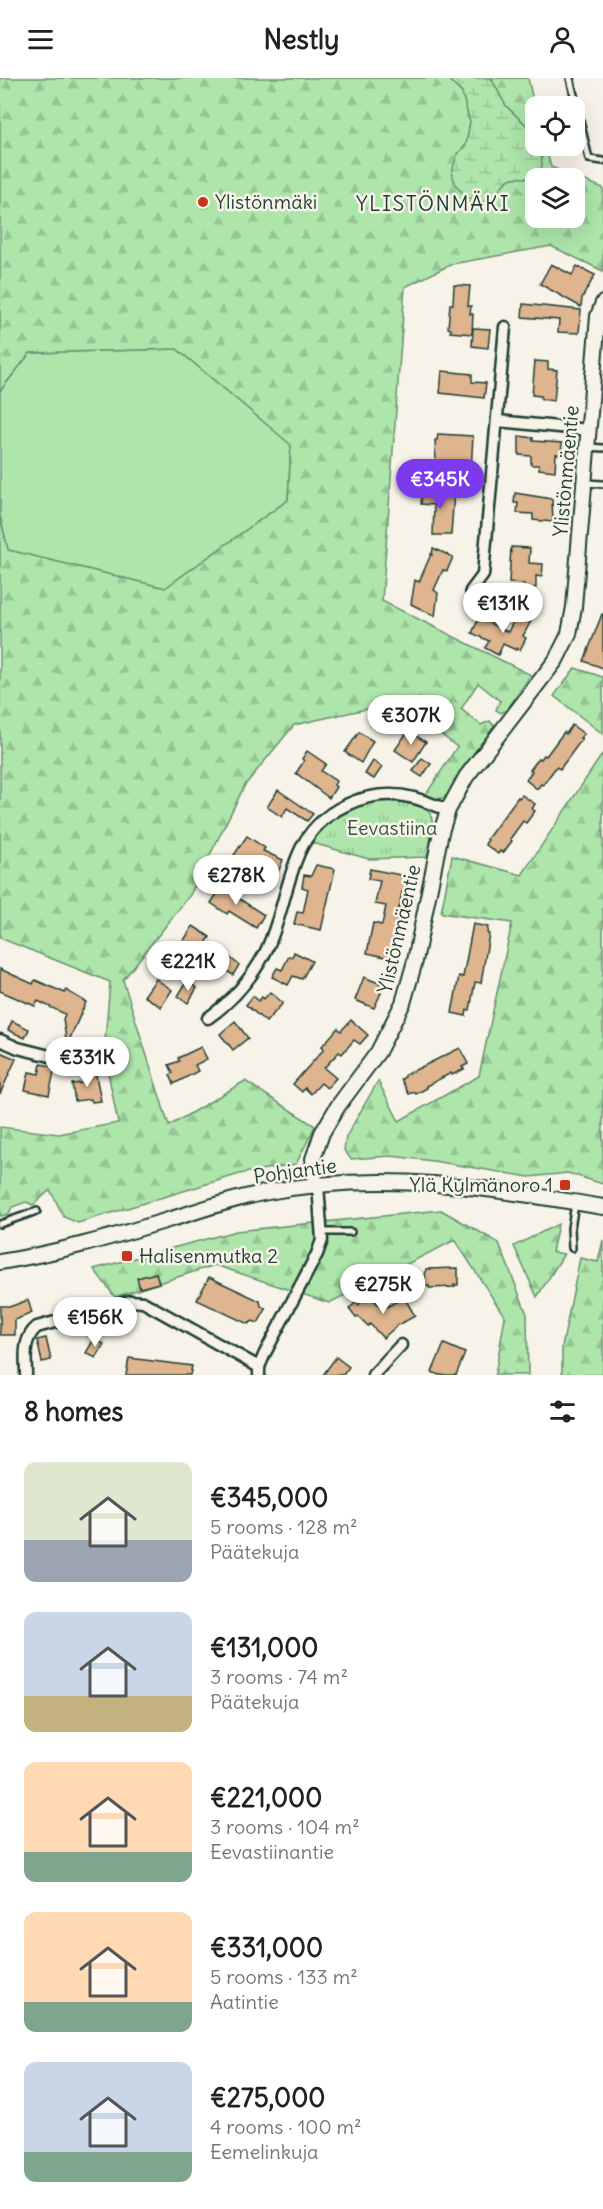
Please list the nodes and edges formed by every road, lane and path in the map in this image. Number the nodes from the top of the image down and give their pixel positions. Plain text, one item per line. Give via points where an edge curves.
1 (570, 78) edge
2 (603, 161) edge
3 (603, 303) edge
4 (505, 327) dead end
5 (600, 327) edge
6 (498, 421) junction
7 (589, 430) junction
8 (588, 447) junction
9 (603, 448) edge
10 (585, 483) junction
11 (603, 484) edge
12 (471, 591) dead end
13 (448, 810) junction
14 (208, 1018) dead end
15 (0, 1040) edge
16 (50, 1056) dead end
17 (316, 1185) junction
18 (575, 1202) junction
19 (603, 1207) edge
20 (37, 1211) dead end
21 (0, 1224) edge
22 (322, 1232) junction
23 (351, 1232) dead end
24 (572, 1248) dead end
25 (0, 1262) edge
26 (401, 1345) dead end
27 (259, 1371) edge
28 (26, 1375) edge
29 (373, 1375) edge

1 - 2 lane via 589,159
3 - 5 street, Ylistönmäentie
4 - 6 street
5 - 7 street, Ylistönmäentie
6 - 7 street
6 - 12 street via 483,574
7 - 8 street, Ylistönmäentie
8 - 9 lane
8 - 10 street, Ylistönmäentie
10 - 11 lane
10 - 13 street, Ylistönmäentie via 569,634 556,660 466,777
13 - 14 street via 413,797 390,795 366,797 331,812 300,850 264,954 244,985
13 - 17 street, Ylistönmäentie via 403,1003 378,1052 322,1133 314,1159
15 - 16 street
17 - 18 street, Pohjantie via 418,1182
17 - 22 street
17 - 25 street, Pohjantie via 268,1192 89,1244
18 - 19 street, Pohjantie
18 - 24 lane
20 - 21 lane
22 - 23 lane
22 - 27 street via 317,1254
26 - 29 street
27 - 28 street via 143,1302 130,1301 37,1327 29,1333 26,1343

